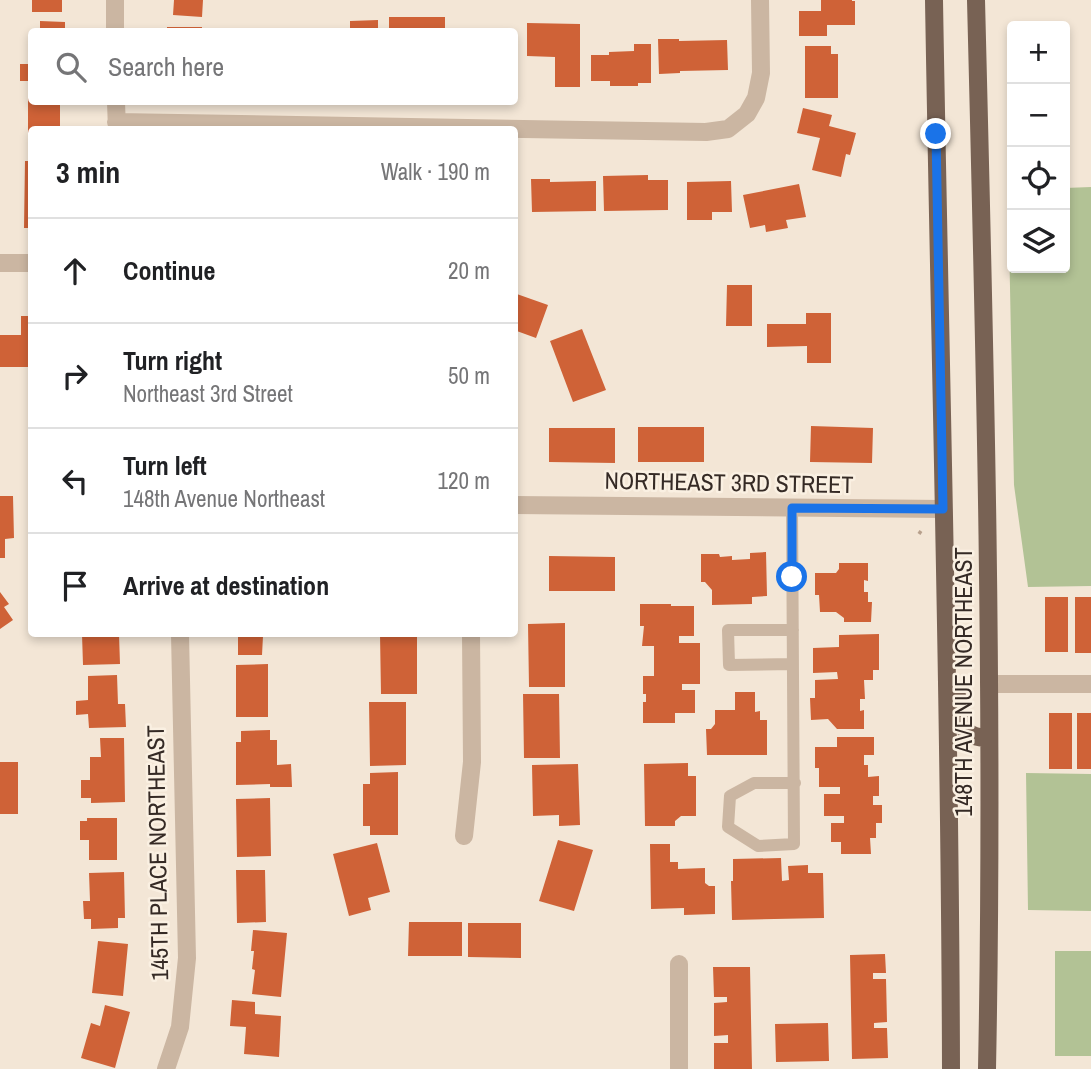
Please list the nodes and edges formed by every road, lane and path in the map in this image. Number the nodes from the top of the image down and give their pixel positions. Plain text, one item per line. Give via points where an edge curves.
1 (115, 0) edge
2 (760, 0) edge
3 (934, 0) edge
4 (976, 0) edge
5 (115, 28) edge
6 (116, 105) edge
7 (116, 126) edge
8 (518, 130) edge
9 (0, 263) edge
10 (28, 263) edge
11 (518, 505) edge
12 (792, 508) junction
13 (943, 509) junction
14 (793, 630) junction
15 (947, 635) junction
16 (180, 637) edge
17 (471, 637) edge
18 (793, 664) junction
19 (989, 684) junction
20 (1091, 684) edge
21 (989, 738) junction
22 (795, 783) junction
23 (464, 836) dead end
24 (679, 964) dead end
25 (166, 1069) edge
26 (679, 1069) edge
27 (951, 1069) edge
28 (987, 1069) edge

1 - 5 street
2 - 8 street via 761,73 755,98 747,114 728,129
3 - 13 main road, 148TH AVENUE NORTHEAST
4 - 19 main road, 148TH AVENUE NORTHEAST
6 - 7 street
9 - 10 street
11 - 12 street, NORTHEAST 3RD STREET
12 - 13 street, NORTHEAST 3RD STREET
12 - 14 lane
13 - 15 main road, 148TH AVENUE NORTHEAST
14 - 18 lane
14 - 18 lane via 728,630 729,665
15 - 21 main road via 962,724 976,738
15 - 27 main road, 148TH AVENUE NORTHEAST
16 - 25 street, 145TH PLACE NORTHEAST via 187,958 180,1027
17 - 23 street via 472,762
18 - 22 lane
19 - 20 street
19 - 21 main road, 148TH AVENUE NORTHEAST
21 - 28 main road, 148TH AVENUE NORTHEAST
22 - 22 lane via 794,844 758,846 728,827 730,796 754,783
24 - 26 street

